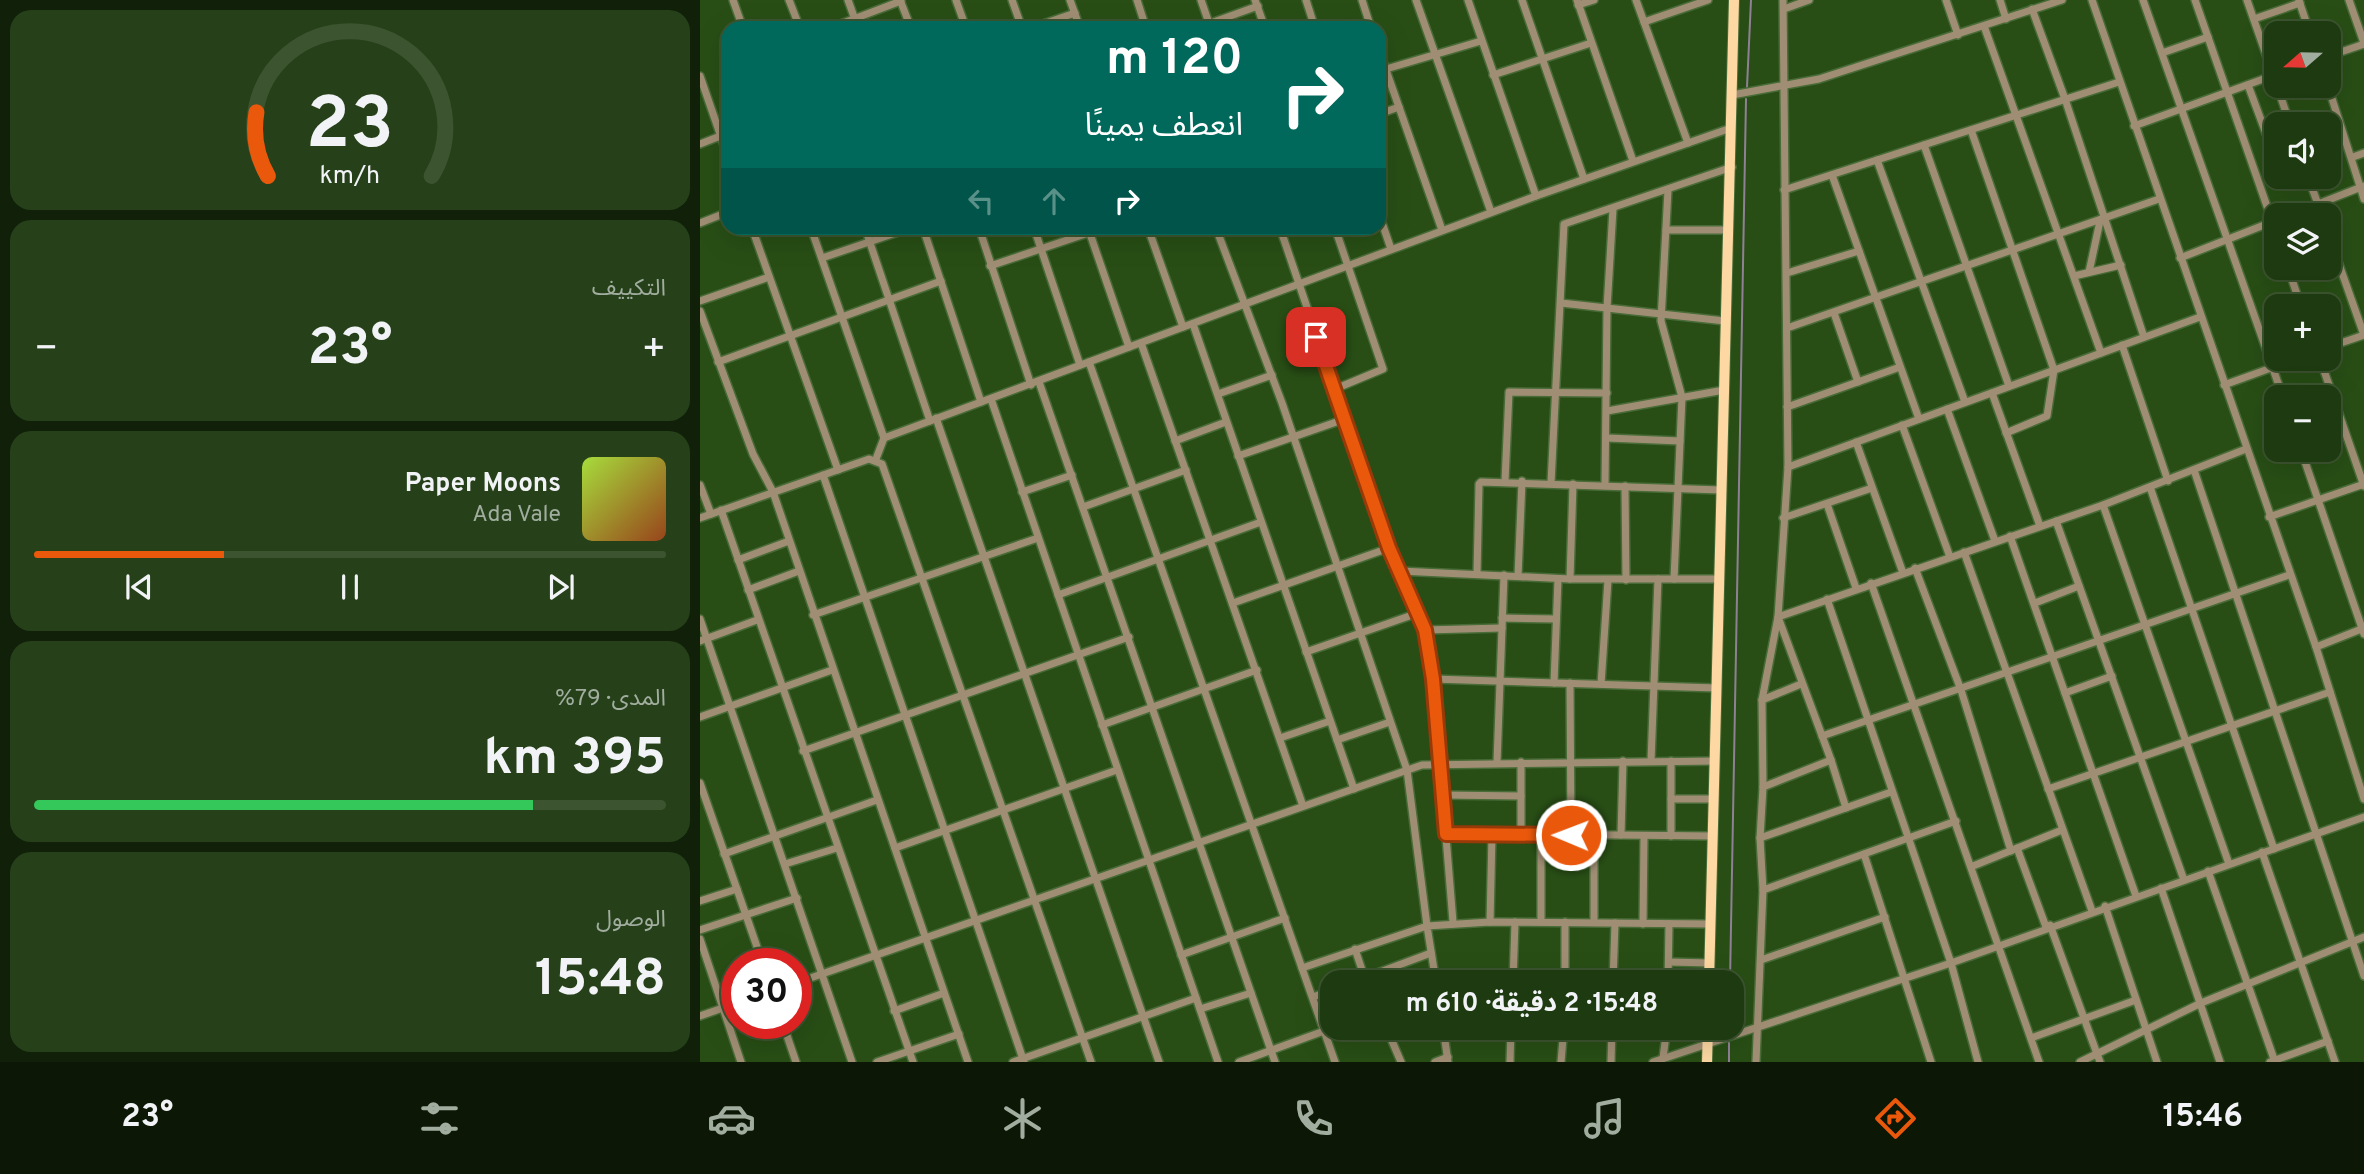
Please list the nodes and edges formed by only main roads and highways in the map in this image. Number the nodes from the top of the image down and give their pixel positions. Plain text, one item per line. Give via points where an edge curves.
1 (1734, 0) edge
2 (1710, 970) edge
3 (1707, 1040) edge
4 (1707, 1062) edge

1 - 2 main road
3 - 4 main road

